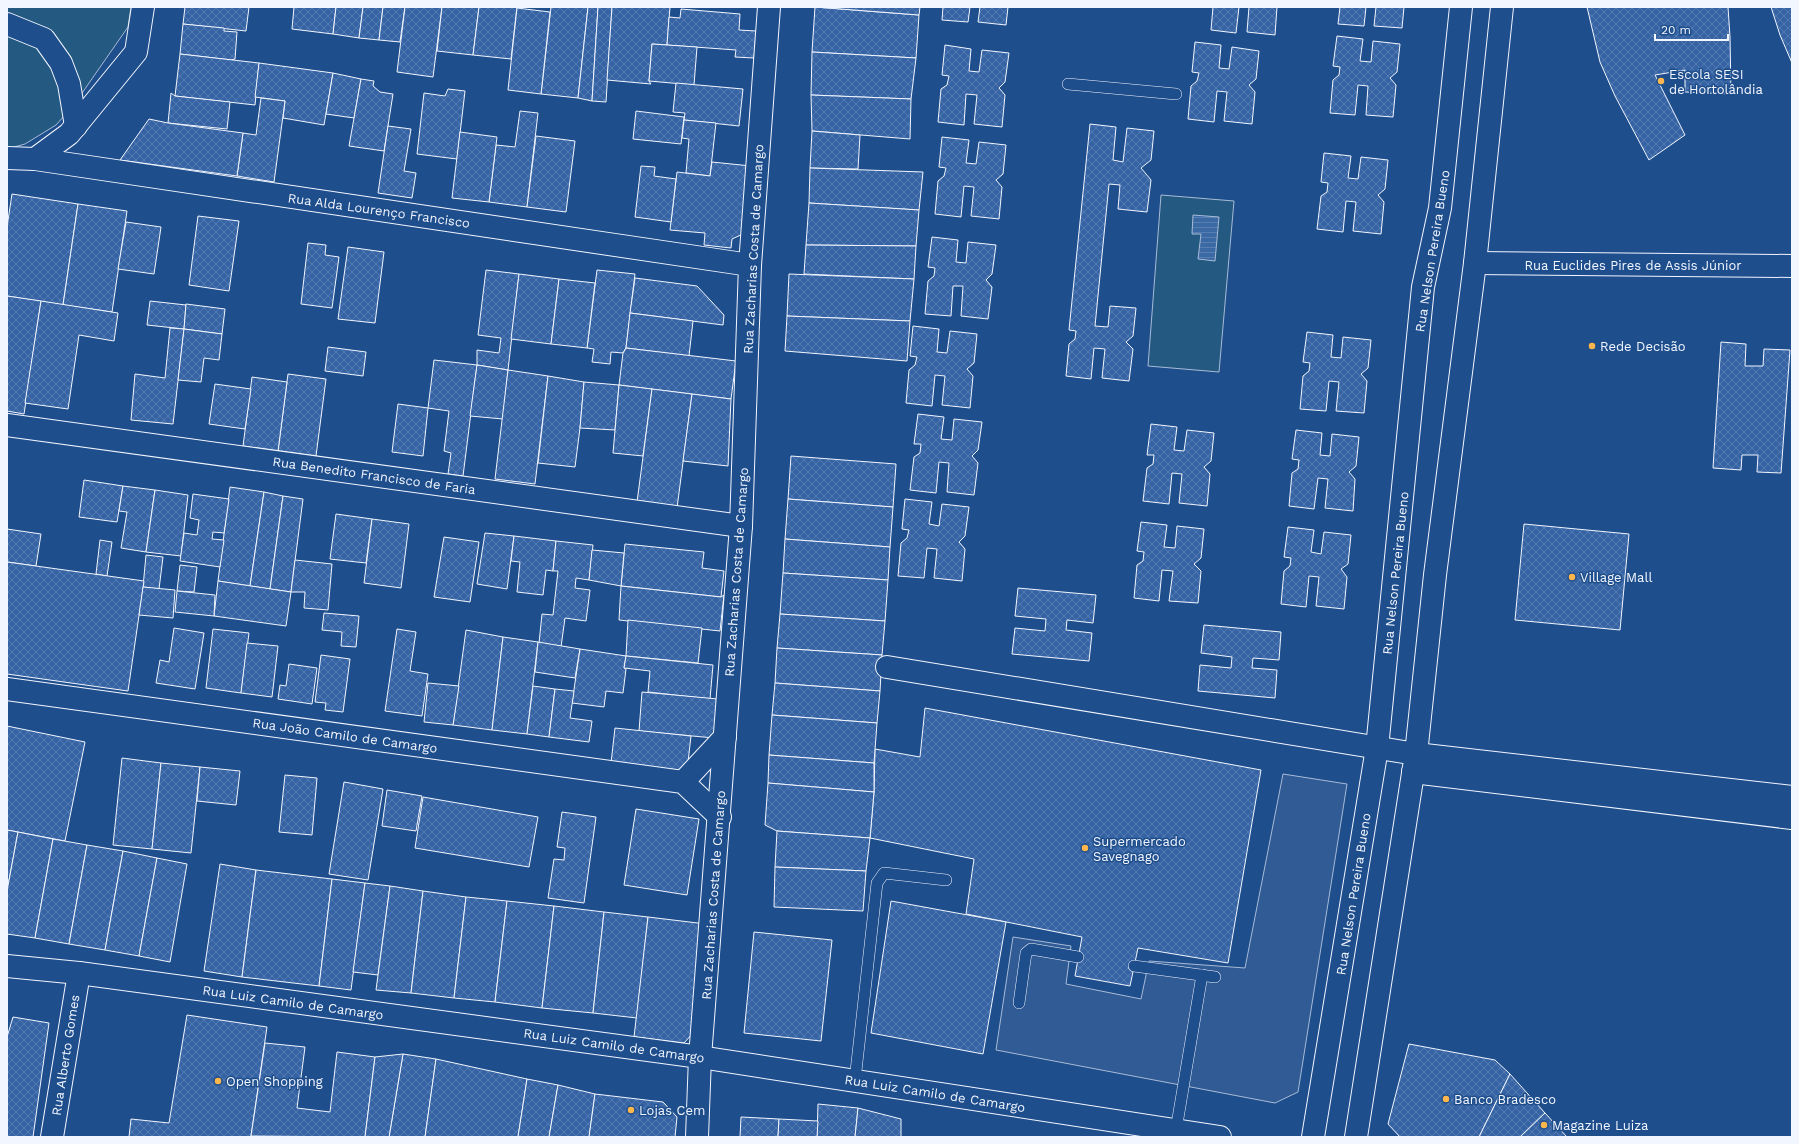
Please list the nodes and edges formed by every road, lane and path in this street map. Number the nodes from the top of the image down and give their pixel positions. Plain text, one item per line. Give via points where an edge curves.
1 (144, 7) edge
2 (769, 7) edge
3 (1461, 7) edge
4 (1502, 7) edge
5 (7, 24) edge
6 (1068, 84) dead end
7 (1176, 94) dead end
8 (76, 126) junction
9 (7, 158) edge
10 (35, 159) junction
11 (1475, 263) junction
12 (750, 265) junction
13 (1792, 266) edge
14 (7, 425) edge
15 (741, 526) junction
16 (887, 667) dead end
17 (7, 689) edge
18 (725, 737) junction
19 (1377, 748) junction
20 (1414, 763) junction
21 (683, 782) junction
22 (1792, 797) edge
23 (720, 817) junction
24 (1792, 818) edge
25 (946, 880) dead end
26 (1078, 957) dead end
27 (7, 966) edge
28 (1134, 966) dead end
29 (79, 973) junction
30 (1202, 975) junction
31 (1215, 977) dead end
32 (1019, 1003) dead end
33 (700, 1057) junction
34 (855, 1080) junction
35 (1176, 1130) junction
36 (52, 1137) edge
37 (697, 1137) edge
38 (1220, 1137) edge
39 (1313, 1137) edge
40 (1356, 1137) edge

1 - 8 street via 136,52
2 - 12 street, Rua Zacharias Costa de Camargo
3 - 19 street, Rua Nelson Pereira Bueno via 1440,208 1423,287
4 - 11 street
5 - 8 street via 44,39 61,63 69,84
6 - 7 lane
8 - 10 street
9 - 10 street, Rua Alda Lourenço Francisco
10 - 12 street, Rua Alda Lourenço Francisco
11 - 13 street, Rua Euclides Pires de Assis Júnior
11 - 20 street
12 - 15 street, Rua Zacharias Costa de Camargo
14 - 15 street, Rua Benedito Francisco de Faria
15 - 18 street, Rua Zacharias Costa de Camargo
16 - 19 street
17 - 21 street, Rua João Camilo de Camargo
18 - 21 street
18 - 23 street, Rua Zacharias Costa de Camargo
19 - 20 street
19 - 39 street, Rua Nelson Pereira Bueno
20 - 22 street
20 - 24 street
20 - 40 street
21 - 23 street
23 - 33 street, Rua Zacharias Costa de Camargo
25 - 34 lane via 884,873 877,883
26 - 32 lane via 1031,949 1026,953
27 - 29 street, Rua Luiz Camilo de Camargo
28 - 30 lane
29 - 33 street, Rua Luiz Camilo de Camargo
29 - 36 street, Rua Alberto Gomes
30 - 31 lane
30 - 35 lane
33 - 34 street, Rua Luiz Camilo de Camargo
33 - 37 street, Rua Zacharias Costa de Camargo
34 - 35 street, Rua Luiz Camilo de Camargo
35 - 38 street, Rua Luiz Camilo de Camargo

